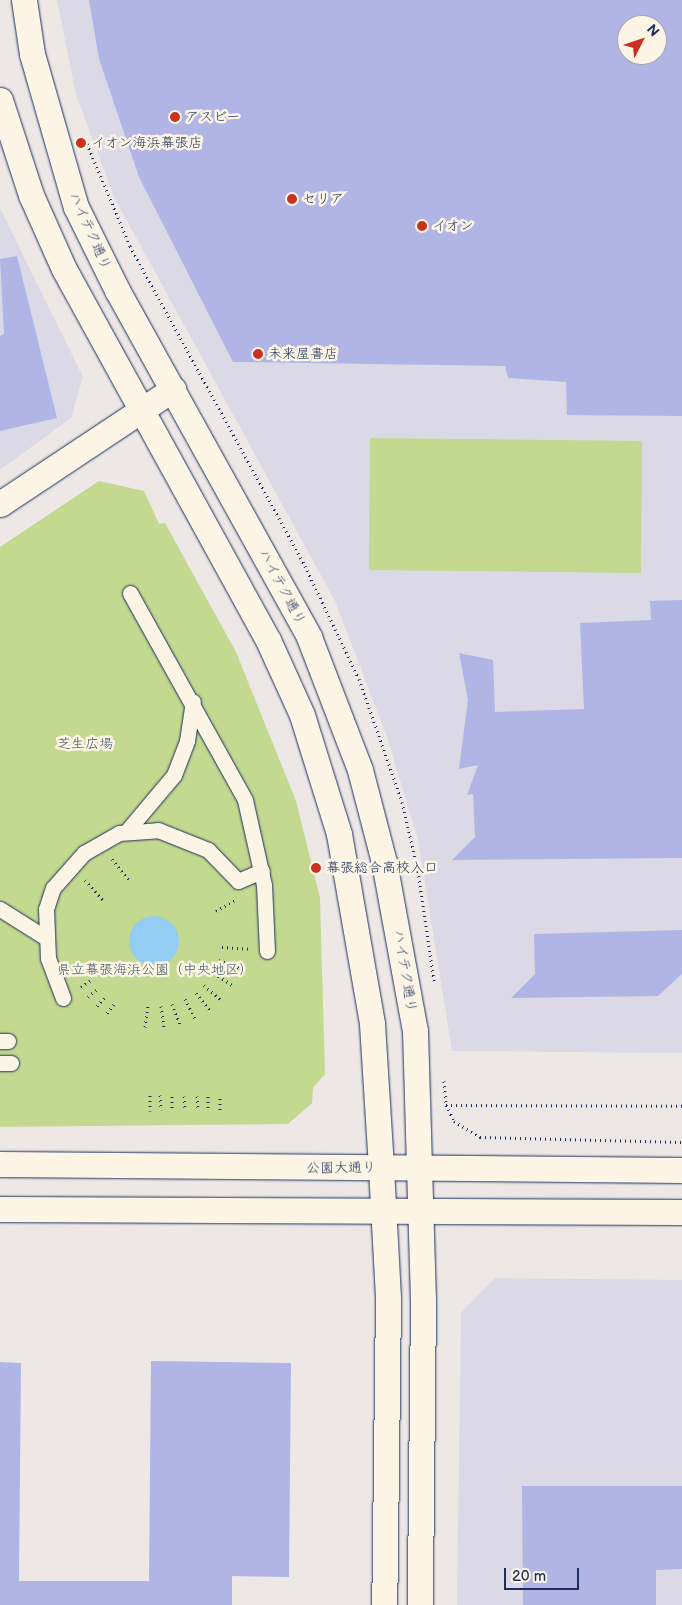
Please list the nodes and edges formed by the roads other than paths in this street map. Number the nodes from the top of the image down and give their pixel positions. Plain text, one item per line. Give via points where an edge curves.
1 (24, 0) edge
2 (0, 100) edge
3 (3, 130) edge
4 (173, 389) junction
5 (140, 410) junction
6 (0, 504) edge
7 (130, 593) dead end
8 (193, 701) junction
9 (126, 832) junction
10 (262, 871) junction
11 (0, 909) edge
12 (46, 938) junction
13 (267, 952) dead end
14 (63, 998) dead end
15 (0, 1164) edge
16 (381, 1168) junction
17 (419, 1168) junction
18 (682, 1170) edge
19 (0, 1209) edge
20 (384, 1211) junction
21 (420, 1211) junction
22 (682, 1212) edge
23 (384, 1605) edge
24 (420, 1605) edge

1 - 4 street, ハイテク通り via 32,54 76,207
2 - 3 street
3 - 5 street via 64,269
4 - 5 street
4 - 17 street, ハイテク通り via 309,636 360,770 403,950 415,1031
5 - 6 street
5 - 16 street via 268,640 324,779 339,834 372,1024
7 - 8 street
8 - 9 street via 178,767
8 - 10 street via 245,800
9 - 10 street via 158,830 192,841 208,850 238,881
9 - 12 street via 84,853 53,888 46,909
10 - 13 street
11 - 12 street
12 - 14 street
15 - 16 street, 公園大通り
16 - 17 street, 公園大通り
16 - 20 street
17 - 18 street, 公園大通り
17 - 21 street, ハイテク通り
19 - 20 street
20 - 21 street
20 - 23 street via 388,1298
21 - 22 street
21 - 24 street, ハイテク通り

